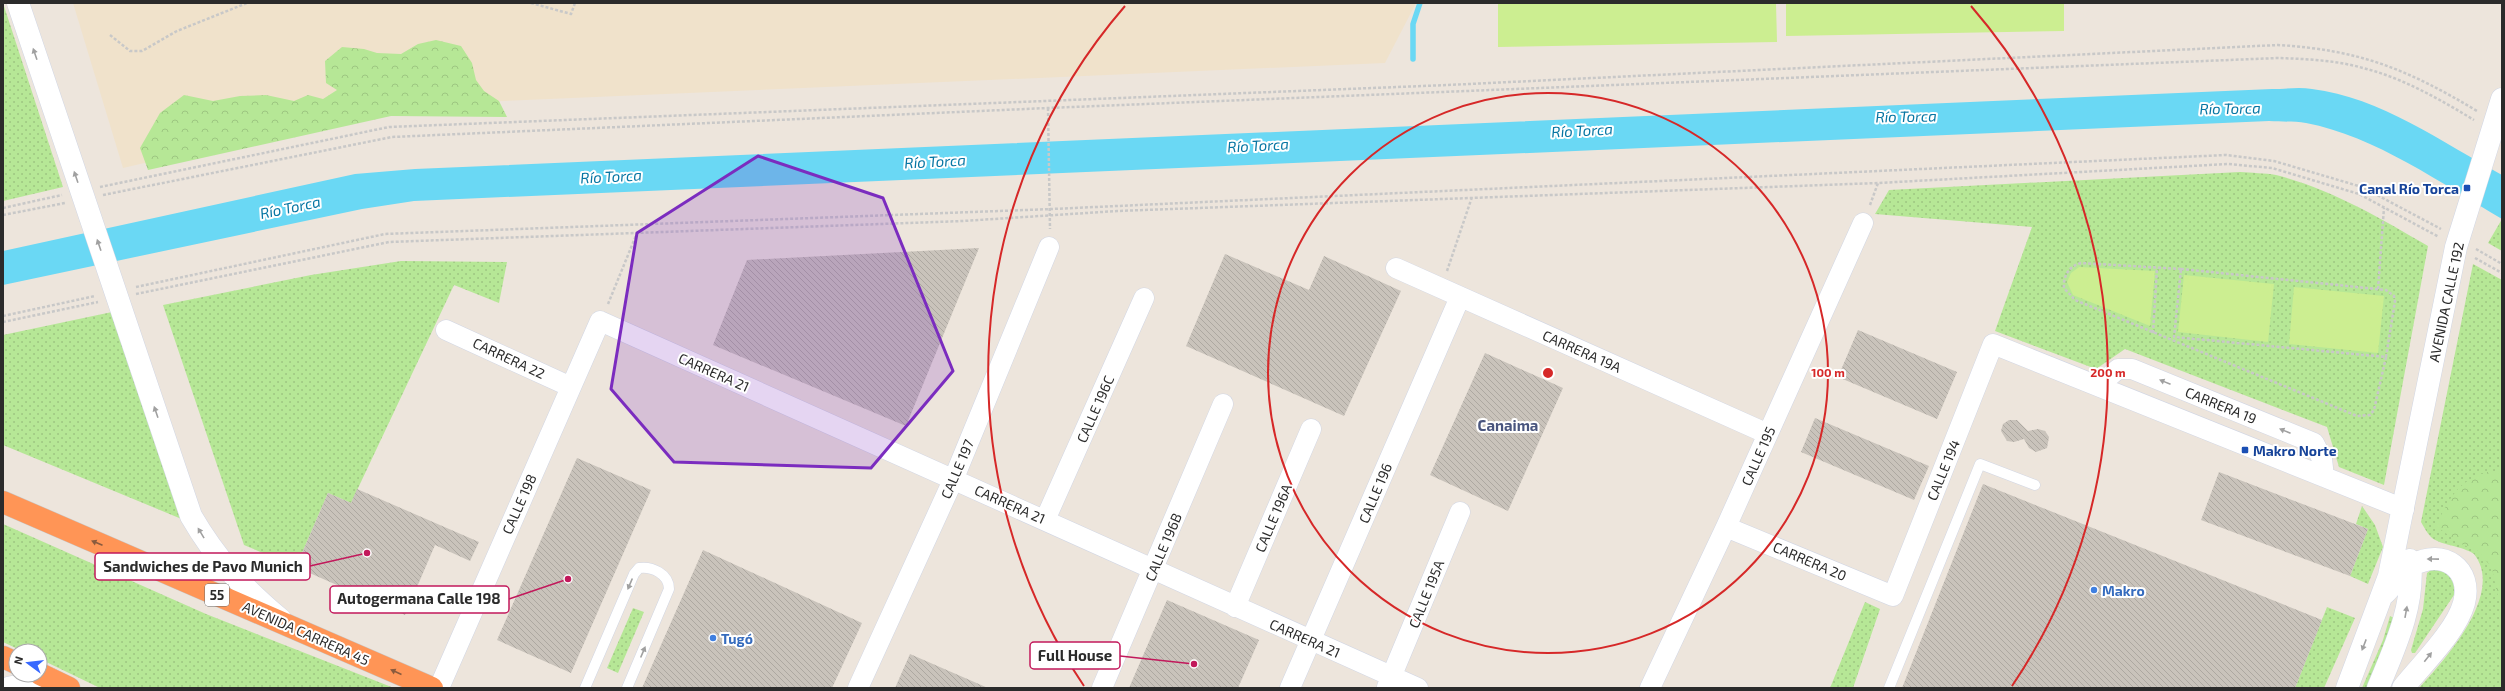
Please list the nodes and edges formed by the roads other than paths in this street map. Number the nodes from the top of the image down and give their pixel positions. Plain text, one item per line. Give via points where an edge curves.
1 (18, 3) edge
2 (2498, 115) edge
3 (1863, 222) road end
4 (1049, 247) dead end
5 (1396, 268) dead end
6 (1460, 297) junction
7 (1144, 298) dead end
8 (600, 321) joint
9 (446, 330) dead end
10 (1994, 344) joint
11 (2098, 386) junction
12 (571, 387) junction
13 (1223, 404) dead end
14 (1311, 429) dead end
15 (1768, 434) junction
16 (2324, 477) junction
17 (954, 478) junction
18 (2035, 485) dead end
19 (3, 502) edge
20 (2404, 509) junction
21 (1460, 512) dead end
22 (1046, 520) junction
23 (1726, 526) junction
24 (2411, 566) junction
25 (1154, 569) junction
26 (1893, 596) joint
27 (2383, 596) junction
28 (1236, 607) junction
29 (284, 623) junction
30 (1311, 640) junction
31 (48, 678) edge
32 (1389, 682) edge
33 (25, 683) edge
34 (8, 688) edge
35 (69, 688) edge
36 (432, 688) edge
37 (439, 688) edge
38 (585, 688) edge
39 (627, 688) edge
40 (858, 688) edge
41 (1102, 688) edge
42 (1290, 688) edge
43 (1418, 688) edge
44 (1650, 688) edge
45 (1889, 688) edge
46 (2347, 688) edge
47 (2378, 688) edge
48 (2403, 688) edge

29 -> 1 main road via 233,575 210,548 191,516
2 - 20 main road, AVENIDA CALLE 192 via 2458,243
3 - 15 street, CALLE 195
4 - 17 street, CALLE 197
5 - 6 street, CARRERA 19A
6 - 15 street, CARRERA 19A
6 - 30 street, CALLE 196
7 - 22 street, CALLE 196C
8 - 12 street, CALLE 198
8 - 17 street, CARRERA 21
9 - 12 street, CARRERA 22
10 - 11 street, CARRERA 19
10 - 26 street, CALLE 194
11 - 16 street, CARRERA 19
16 -> 11 street, CARRERA 19 via 2322,459 2314,443 2139,372 2118,369
12 - 37 street, CALLE 198
13 - 25 street, CALLE 196B
14 - 28 street, CALLE 196A
15 - 23 street, CALLE 195
16 - 20 street, CARRERA 19
17 - 22 street, CARRERA 21
17 - 40 street, CALLE 197
18 - 45 lane via 1980,464
29 -> 19 highway, AVENIDA CARRERA 45 / 55
20 - 24 main road, AVENIDA CALLE 192
20 - 27 main road, AVENIDA CALLE 192
21 - 32 street, CALLE 195A
22 - 25 street, CARRERA 21
23 - 26 street, CARRERA 20
23 - 44 street, CALLE 195
24 - 27 main road
47 -> 24 main road, AVENIDA CALLE 192 via 2405,619
48 -> 24 main road via 2453,626 2464,604 2466,590 2464,577 2457,566 2445,560 2433,558
25 - 28 street, CARRERA 21
25 - 41 street, CALLE 196B
27 -> 46 main road, AVENIDA CALLE 192
28 - 30 street, CARRERA 21
36 -> 29 highway, AVENIDA CARRERA 45 / 55
30 - 32 street, CARRERA 21
30 - 42 street, CALLE 196
31 - 35 highway
32 - 43 street, CARRERA 21
33 - 34 main road
39 -> 38 lane via 669,589 669,581 665,576 646,567 639,568 634,574

